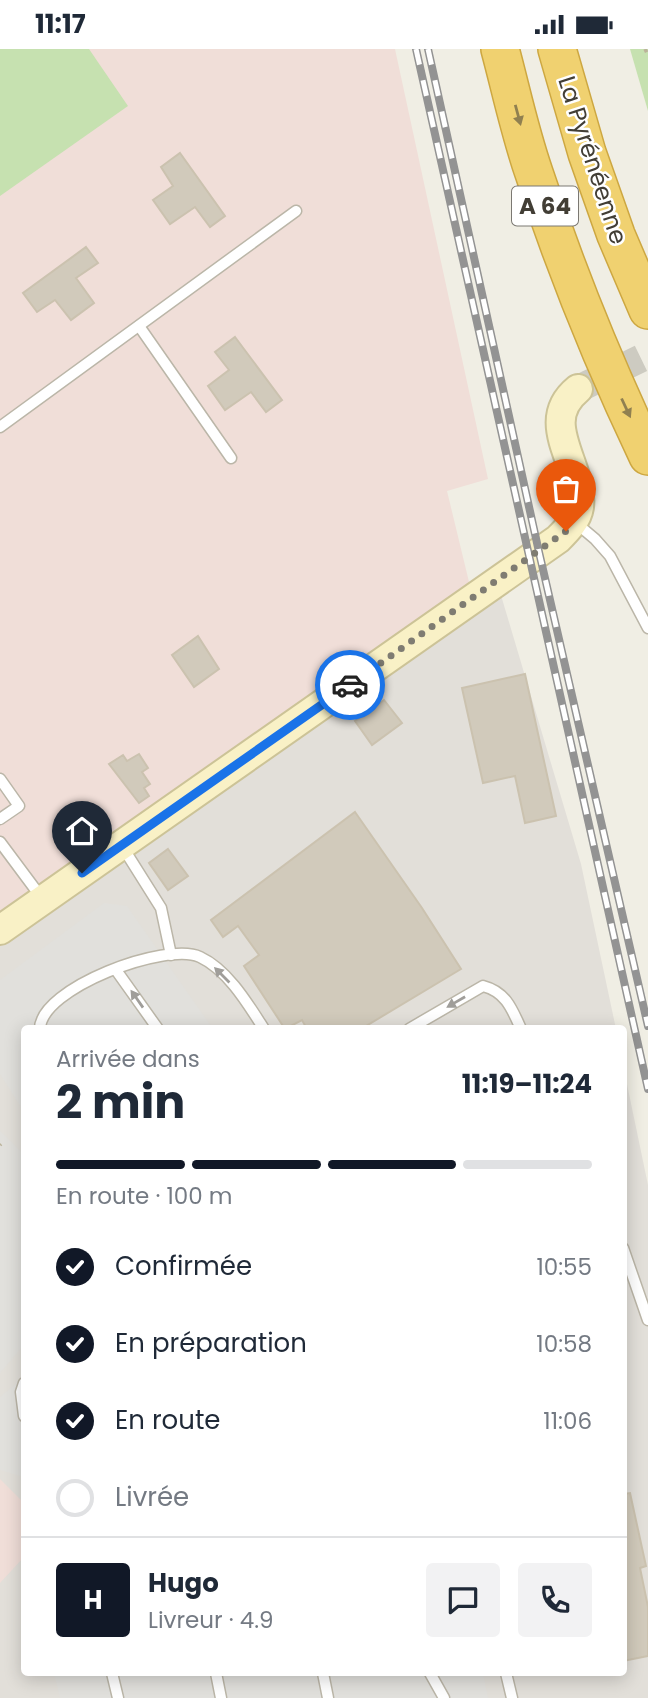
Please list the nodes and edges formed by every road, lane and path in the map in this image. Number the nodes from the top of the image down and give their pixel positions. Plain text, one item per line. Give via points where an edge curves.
1 (500, 49) edge
2 (557, 49) edge
3 (645, 49) edge
4 (648, 55) edge
5 (296, 211) dead end
6 (648, 310) edge
7 (139, 326) junction
8 (578, 389) tunnel mouth
9 (0, 427) edge
10 (648, 456) edge
11 (230, 458) dead end
12 (574, 521) junction
13 (648, 628) edge
14 (0, 779) edge
15 (0, 819) edge
16 (0, 842) edge
17 (122, 845) junction
18 (43, 901) junction
19 (0, 930) edge
20 (171, 955) junction
21 (116, 970) junction
22 (40, 1025) edge
23 (155, 1025) edge
24 (261, 1025) edge
25 (416, 1025) edge
26 (519, 1025) edge
27 (627, 1260) edge
28 (648, 1320) edge
29 (113, 1676) edge
30 (217, 1676) edge
31 (324, 1676) edge
32 (432, 1676) edge
33 (507, 1676) edge
34 (118, 1698) edge
35 (221, 1698) edge
36 (328, 1698) edge
37 (444, 1698) edge
38 (512, 1698) edge

1 -> 10 highway, A 64 via 533,170 565,261
2 - 6 highway, La Pyrénéenne / A 64 via 587,153
3 - 4 path
5 - 7 lane
7 - 9 lane
7 - 11 lane
8 - 12 street via 567,398 560,423 579,491
12 - 13 lane via 610,556
12 - 17 street via 558,539
14 - 15 lane via 19,806
16 - 18 lane
17 - 18 street
17 - 20 lane via 161,908
18 - 19 street
20 - 21 lane
24 -> 20 lane via 224,974 199,956
21 - 22 lane via 88,979 55,1002
23 -> 21 lane
26 -> 25 lane via 497,990 483,986
27 - 28 lane
29 - 34 lane
30 - 35 lane
31 - 36 lane
32 - 37 lane
33 - 38 lane

